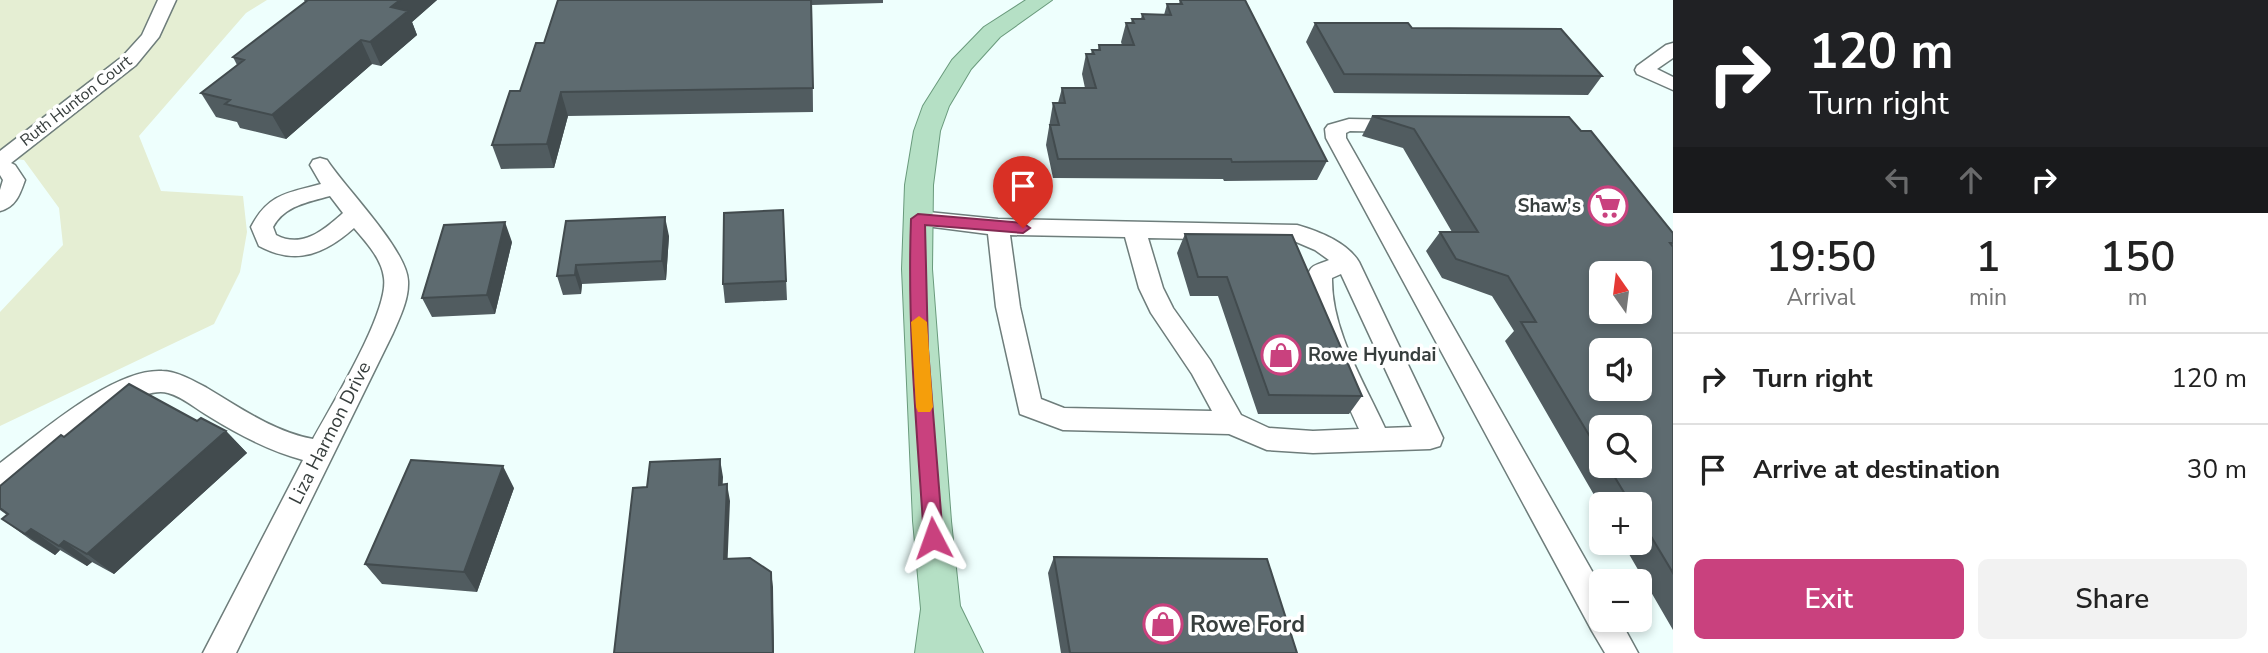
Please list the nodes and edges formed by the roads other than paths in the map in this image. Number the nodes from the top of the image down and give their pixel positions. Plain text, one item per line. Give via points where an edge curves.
1 (167, 0) edge
2 (1041, 0) edge
3 (1673, 48) edge
4 (1673, 84) edge
5 (1417, 126) edge
6 (0, 161) edge
7 (0, 167) edge
8 (0, 204) edge
9 (355, 215) junction
10 (918, 219) junction
11 (998, 227) junction
12 (1135, 232) junction
13 (1347, 262) junction
14 (1232, 423) junction
15 (1377, 439) junction
16 (320, 452) junction
17 (0, 479) edge
18 (1589, 595) edge
19 (941, 609) junction
20 (1610, 632) edge
21 (219, 653) edge
22 (935, 653) edge
23 (963, 653) edge
24 (1622, 653) edge

1 - 6 street, Ruth Hunton Court via 150,37 129,61
2 - 10 main road via 992,32 947,84 927,131
3 - 4 street via 1644,70
5 - 18 street via 1335,129
7 - 8 street via 14,180
9 - 9 street, Liza Harmon Drive via 327,176 275,206 261,225 261,235 266,242 289,250 312,246 333,237
9 - 16 street, Liza Harmon Drive via 390,260 396,294 382,333
10 - 11 street
10 - 19 main road via 920,349
11 - 12 street
11 - 14 street via 1007,307 1029,406 1063,419
12 - 13 street via 1297,233 1323,244
12 - 14 street via 1163,313 1202,367
13 - 15 street via 1320,272 1318,282 1326,319
13 - 15 street via 1430,438
14 - 15 street via 1267,439
16 - 17 street via 295,449 184,387 159,380 108,399
16 - 21 street, Liza Harmon Drive
19 - 22 main road
19 - 23 main road
20 - 24 street

